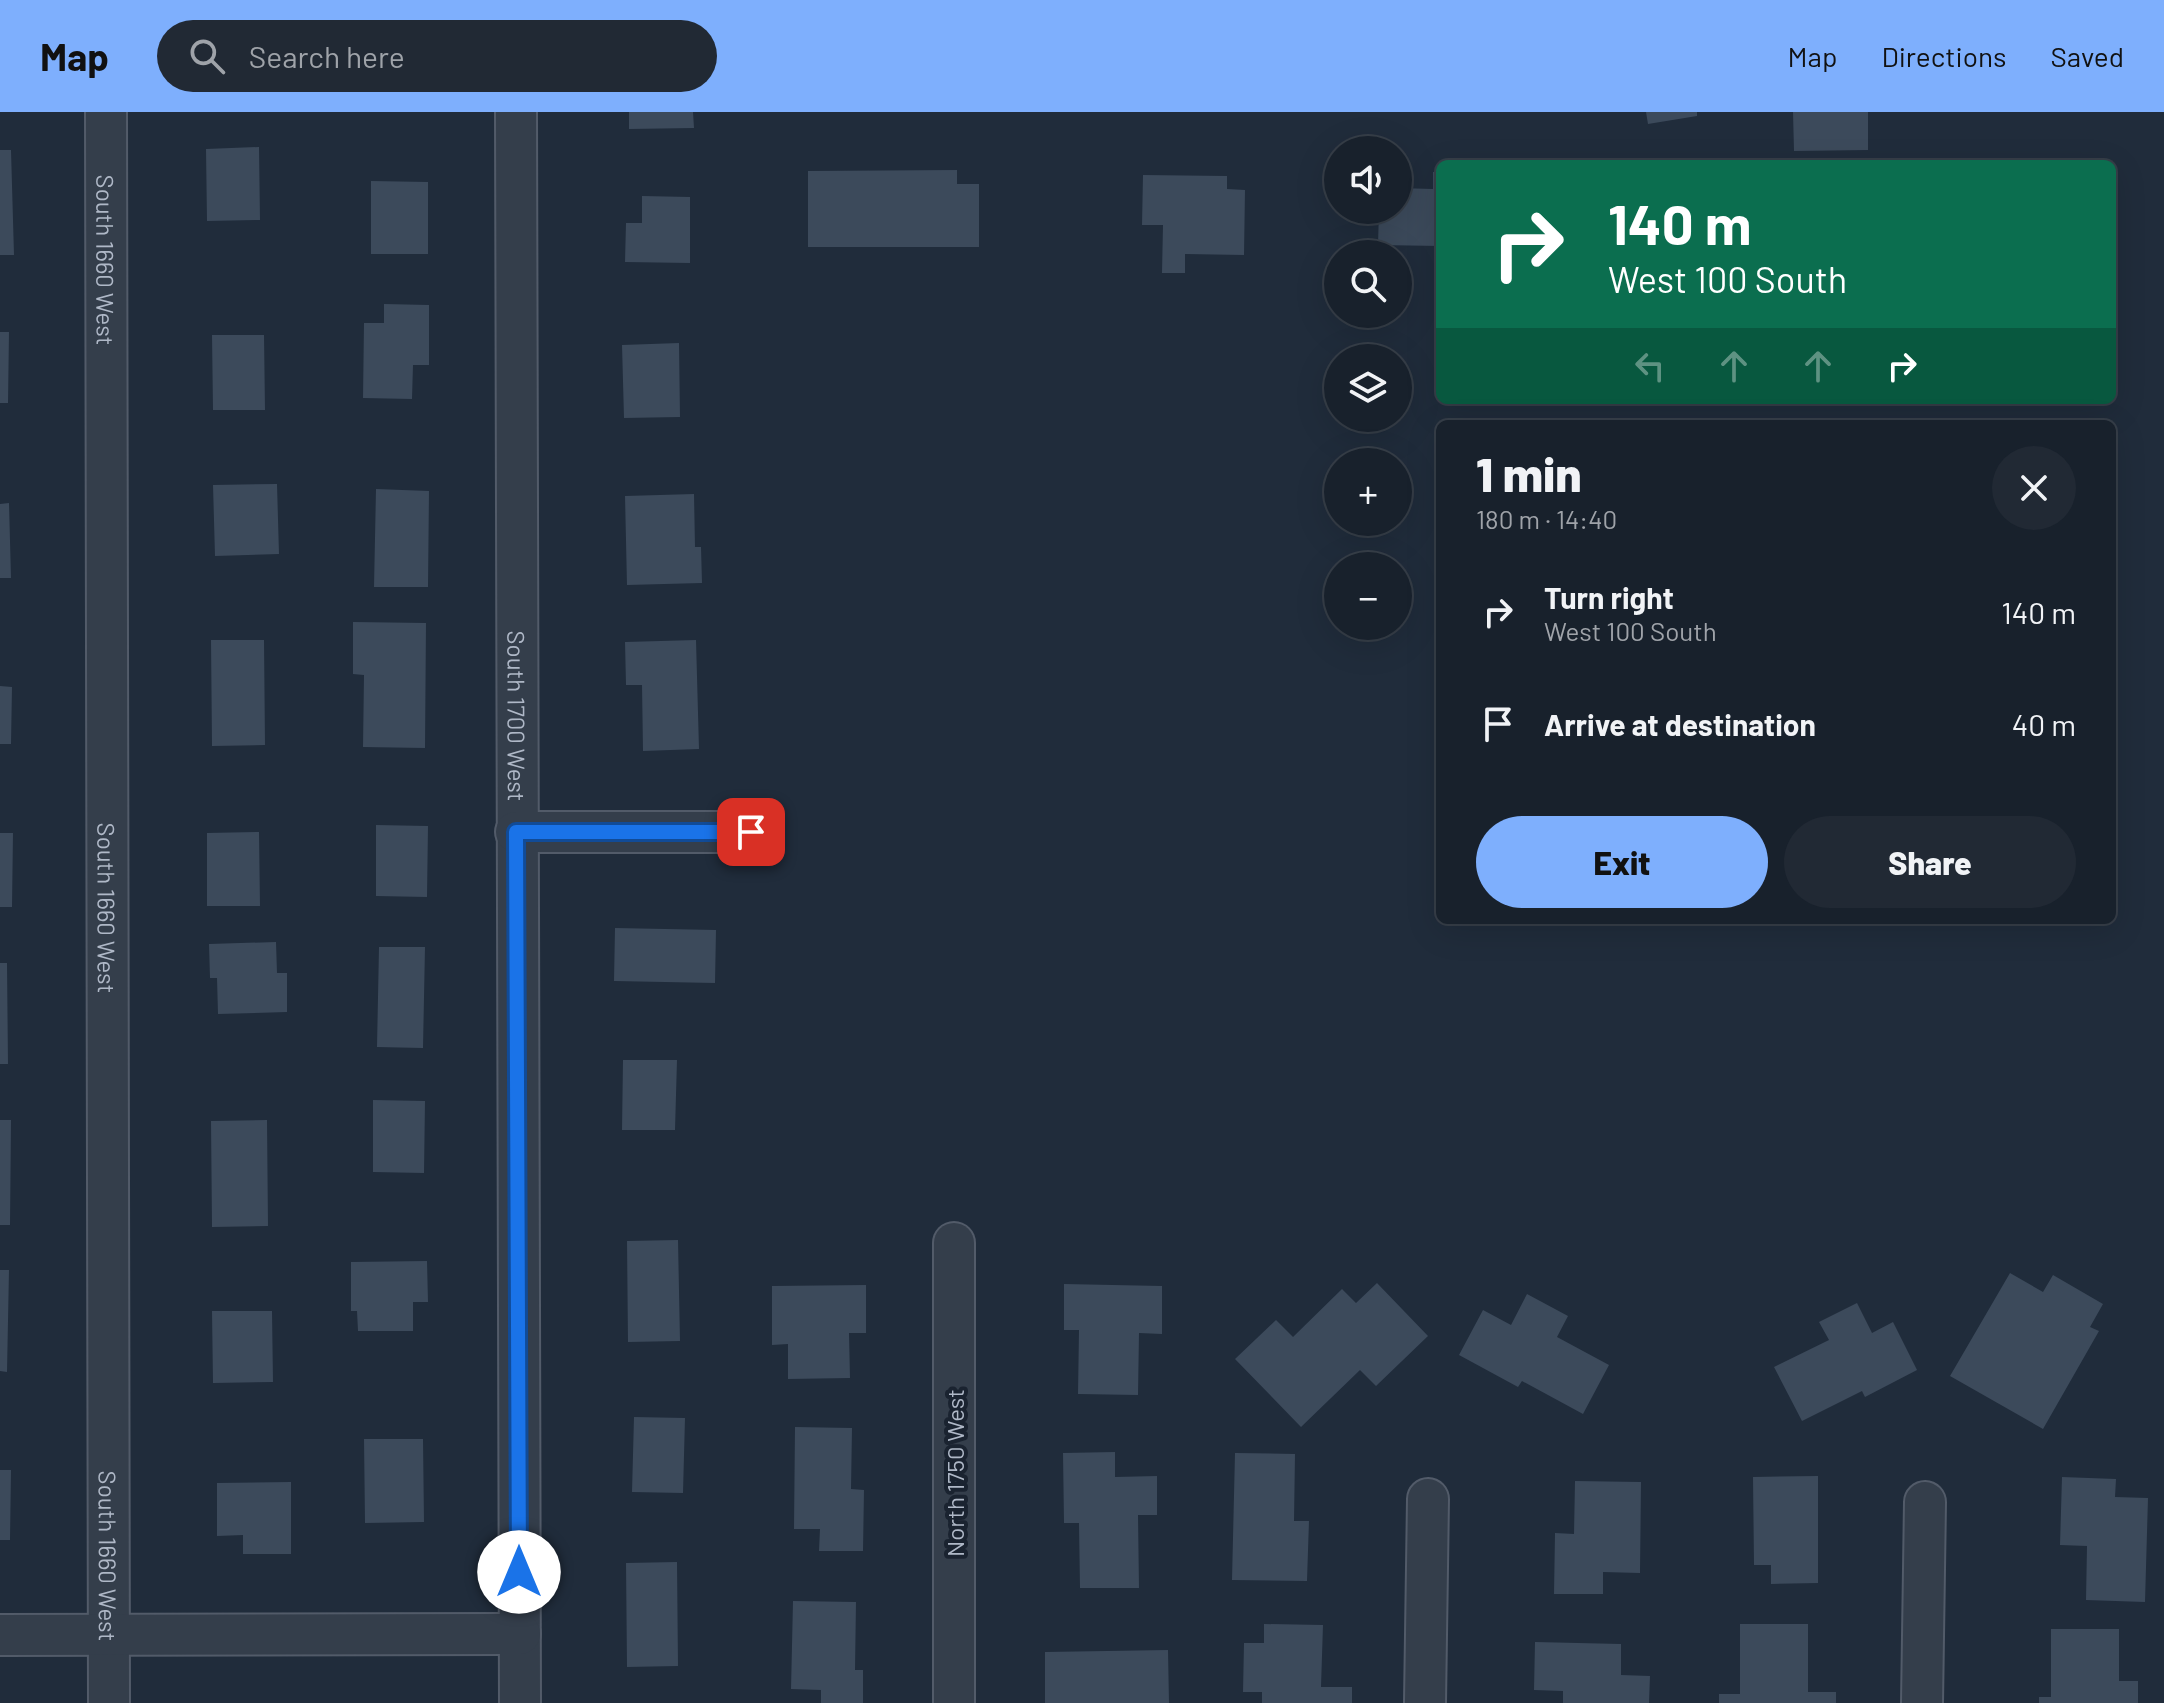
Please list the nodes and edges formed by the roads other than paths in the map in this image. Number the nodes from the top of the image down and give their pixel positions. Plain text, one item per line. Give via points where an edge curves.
1 (106, 112) edge
2 (516, 112) edge
3 (516, 832) junction
4 (751, 832) dead end
5 (954, 1243) dead end
6 (1428, 1499) dead end
7 (1925, 1502) dead end
8 (520, 1634) junction
9 (0, 1635) edge
10 (109, 1635) junction
11 (109, 1703) edge
12 (520, 1703) edge
13 (954, 1703) edge
14 (1425, 1703) edge
15 (1922, 1703) edge

1 - 10 street, South 1660 West
2 - 3 street, South 1700 West
3 - 4 street
3 - 8 street, South 1700 West
5 - 13 street, North 1750 West
6 - 14 street
7 - 15 street
8 - 10 street
8 - 12 street, South 1700 West
9 - 10 street
10 - 11 street, South 1660 West

